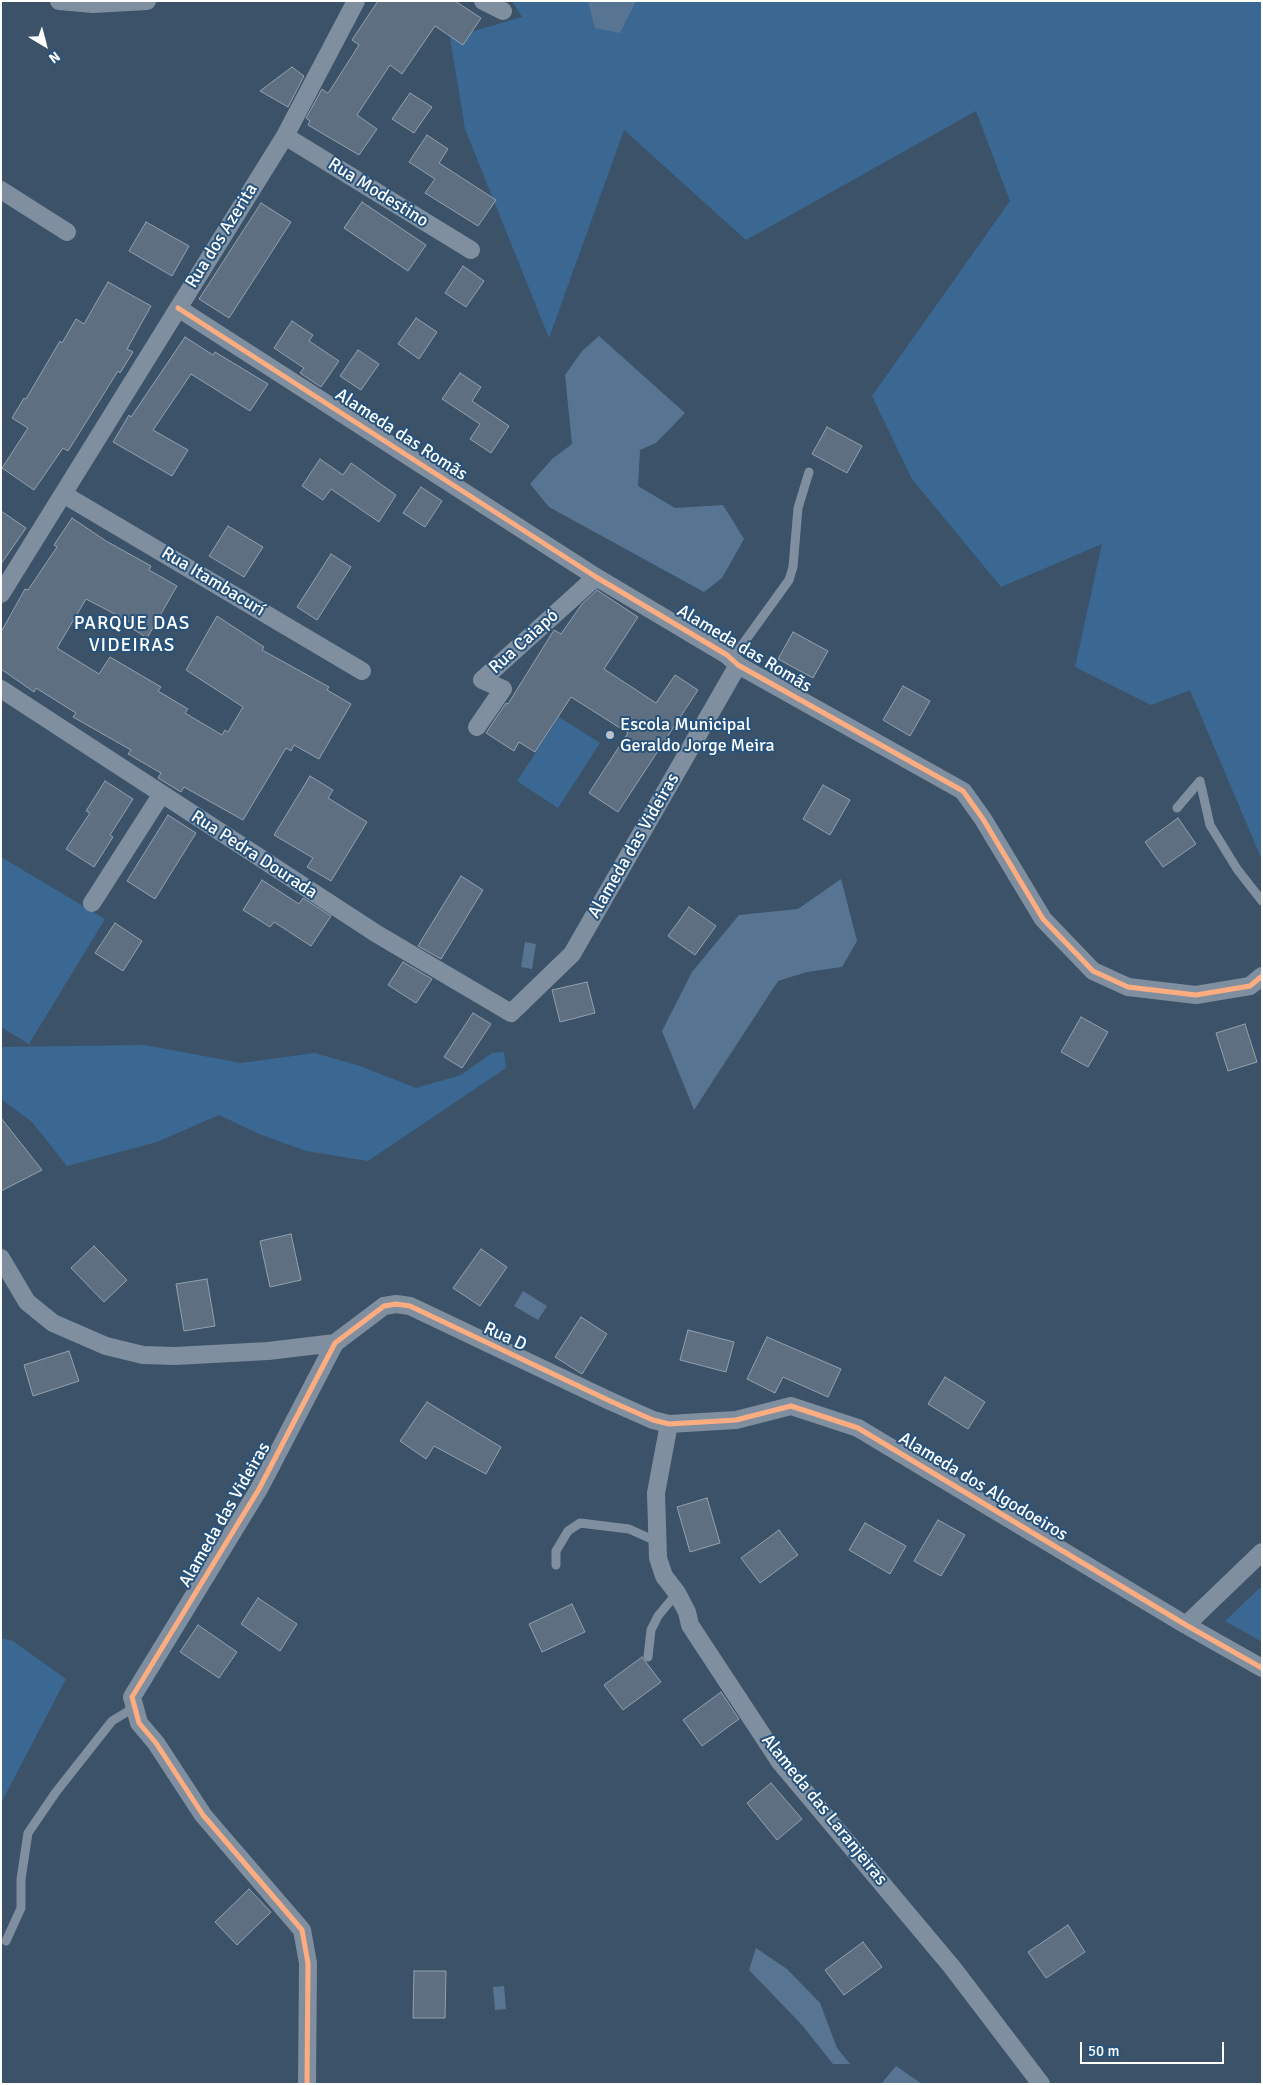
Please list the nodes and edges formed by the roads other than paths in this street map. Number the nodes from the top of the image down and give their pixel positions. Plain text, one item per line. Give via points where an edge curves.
1 (59, 1) edge
2 (147, 1) edge
3 (356, 1) edge
4 (483, 1) edge
5 (503, 11) dead end
6 (285, 136) junction
7 (1, 190) edge
8 (67, 232) dead end
9 (471, 250) dead end
10 (178, 308) junction
11 (809, 472) dead end
12 (63, 494) junction
13 (596, 577) junction
14 (1, 594) edge
15 (735, 662) junction
16 (362, 671) dead end
17 (1, 688) edge
18 (477, 727) dead end
19 (161, 795) junction
20 (1177, 808) dead end
21 (1262, 901) edge
22 (92, 903) dead end
23 (1262, 976) edge
24 (511, 1014) joint
25 (1, 1258) edge
26 (335, 1343) junction
27 (669, 1424) junction
28 (658, 1542) junction
29 (1262, 1552) edge
30 (556, 1565) dead end
31 (677, 1593) junction
32 (1186, 1626) junction
33 (648, 1657) dead end
34 (1262, 1668) edge
35 (133, 1702) junction
36 (6, 1942) dead end
37 (307, 2084) edge
38 (1041, 2084) edge

1 - 2 street via 93,4
3 - 6 street, Rua dos Azerita
4 - 5 street
6 - 9 street, Rua Modestino
6 - 10 street, Rua dos Azerita
7 - 8 street
10 - 12 street, Rua dos Azerita
10 - 13 street, Alameda das Romãs
11 - 15 lane via 798,508 789,580
12 - 14 street, Rua dos Azerita
12 - 16 street, Rua Itambacurí
13 - 15 street, Alameda das Romãs
13 - 18 street, Rua Caiapó via 482,680 503,689
15 - 23 street, Alameda das Romãs via 963,791 1044,919 1093,971 1128,987 1196,995 1250,986
15 - 24 street, Alameda das Videiras via 572,954
17 - 19 street, Rua Pedra Dourada
19 - 22 street
19 - 24 street, Rua Pedra Dourada via 377,934
20 - 21 lane via 1200,782 1210,825 1237,869
25 - 26 street via 27,1302 54,1323 106,1346 143,1355 184,1356
26 - 27 street, Rua D via 384,1306 410,1306 610,1401
26 - 35 street, Alameda das Videiras via 258,1489
27 - 28 street, Alameda das Laranjeiras via 656,1493
27 - 32 street, Alameda dos Algodoeiros via 736,1420 791,1406 858,1428
28 - 30 lane via 629,1529 580,1523 568,1531 556,1551
28 - 31 street, Alameda das Laranjeiras via 658,1558 664,1576
29 - 32 street
31 - 33 lane via 651,1630
31 - 38 street, Alameda das Laranjeiras via 690,1625 780,1762 952,1967
32 - 34 street, Alameda dos Algodoeiros
35 - 36 lane via 112,1721 28,1833 21,1879 21,1908
35 - 37 street via 139,1723 156,1743 203,1815 302,1930 308,1963

